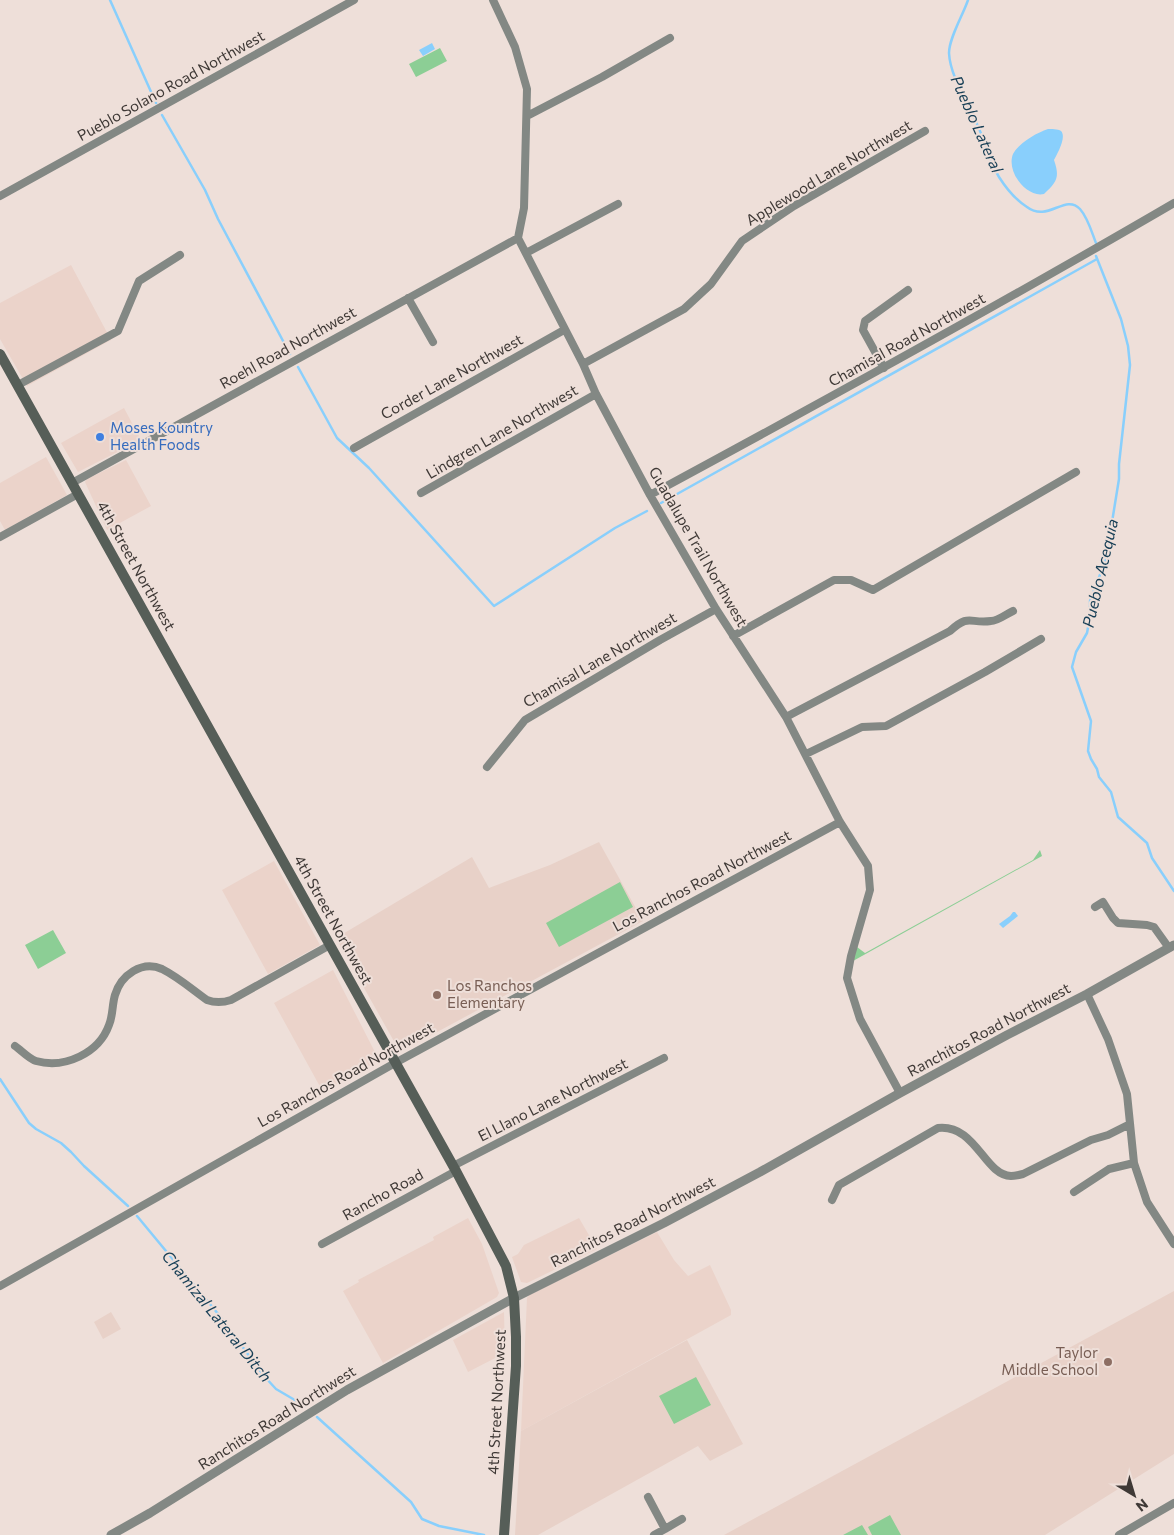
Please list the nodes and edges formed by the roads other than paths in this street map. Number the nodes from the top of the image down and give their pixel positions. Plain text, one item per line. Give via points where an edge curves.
1 (354, 0) edge
2 (493, 0) edge
3 (670, 38) dead end
4 (527, 116) junction
5 (925, 131) dead end
6 (0, 196) edge
7 (618, 204) dead end
8 (1174, 204) edge
9 (518, 238) junction
10 (526, 253) junction
11 (180, 255) dead end
12 (908, 290) dead end
13 (408, 298) junction
14 (564, 330) junction
15 (433, 342) dead end
16 (0, 354) edge
17 (583, 364) junction
18 (884, 368) junction
19 (18, 385) junction
20 (596, 394) junction
21 (354, 448) dead end
22 (1076, 472) dead end
23 (72, 483) junction
24 (421, 493) dead end
25 (78, 494) junction
26 (650, 495) junction
27 (0, 537) edge
28 (716, 609) junction
29 (1013, 611) dead end
30 (733, 636) junction
31 (1041, 639) dead end
32 (786, 717) junction
33 (806, 754) junction
34 (487, 767) dead end
35 (840, 822) junction
36 (1096, 906) dead end
37 (330, 945) junction
38 (1171, 946) edge
39 (1087, 994) junction
40 (15, 1046) dead end
41 (664, 1058) dead end
42 (395, 1063) junction
43 (900, 1093) junction
44 (1130, 1124) junction
45 (1134, 1163) junction
46 (455, 1169) junction
47 (1074, 1192) dead end
48 (832, 1200) dead end
49 (322, 1244) dead end
50 (1174, 1244) edge
51 (0, 1286) edge
52 (514, 1298) junction
53 (648, 1497) dead end
54 (1174, 1503) edge
55 (682, 1519) dead end
56 (665, 1529) junction
57 (503, 1533) edge
58 (111, 1535) edge
59 (654, 1535) edge
60 (1119, 1535) edge

1 - 6 street, Pueblo Solano Road Northwest
2 - 4 street via 515,48 527,89
3 - 4 street
4 - 9 street via 524,208
5 - 17 street, Applewood Lane Northwest via 794,206 742,241 711,284 684,308
7 - 10 street
8 - 18 street, Chamisal Road Northwest
9 - 10 street, Guadalupe Trail Northwest
9 - 13 street, Roehl Road Northwest
10 - 14 street, Guadalupe Trail Northwest
11 - 19 street via 139,281 118,331
12 - 18 street via 865,321 863,330
13 - 15 street
13 - 23 street, Roehl Road Northwest
14 - 17 street, Guadalupe Trail Northwest
14 - 21 street, Corder Lane Northwest
16 - 19 main road, 4th Street Northwest
17 - 20 street, Guadalupe Trail Northwest
18 - 26 street, Chamisal Road Northwest
19 - 23 main road, 4th Street Northwest
20 - 24 street, Lindgren Lane Northwest
20 - 26 street, Guadalupe Trail Northwest
22 - 30 street via 873,590 851,580 834,580
23 - 25 main road, 4th Street Northwest
25 - 27 street
25 - 37 main road, 4th Street Northwest
26 - 28 street, Guadalupe Trail Northwest
28 - 30 street, Guadalupe Trail Northwest
28 - 34 street, Chamisal Lane Northwest via 525,720
29 - 32 street via 992,621 961,621 950,631
30 - 32 street, Guadalupe Trail Northwest
31 - 33 street via 886,726 862,727
32 - 33 street, Guadalupe Trail Northwest
33 - 35 street, Guadalupe Trail Northwest
35 - 42 street, Los Ranchos Road Northwest
35 - 43 street, Guadalupe Trail Northwest via 868,866 870,890 848,978 860,1019
36 - 38 street via 1104,902 1118,923 1154,928
37 - 40 street via 224,1002 207,1000 161,969 141,968 122,980 115,994 110,1025 88,1052 73,1060 57,1063 35,1061
37 - 42 main road, 4th Street Northwest
38 - 39 street, Ranchitos Road Northwest
39 - 43 street, Ranchitos Road Northwest
39 - 44 street via 1123,1080
41 - 46 street, El Llano Lane Northwest
42 - 46 main road, 4th Street Northwest
42 - 51 street, Los Ranchos Road Northwest
43 - 52 street, Ranchitos Road Northwest via 664,1223
44 - 45 street
44 - 48 street via 1023,1174 1011,1176 997,1170 956,1129 938,1128 839,1184
45 - 47 street via 1109,1169
45 - 50 street via 1147,1202
46 - 49 street, Rancho Road
46 - 52 main road, 4th Street Northwest via 506,1266
52 - 57 main road, 4th Street Northwest via 516,1366
52 - 58 street, Ranchitos Road Northwest via 335,1397
53 - 56 street
54 - 60 street
55 - 56 street
56 - 59 street

